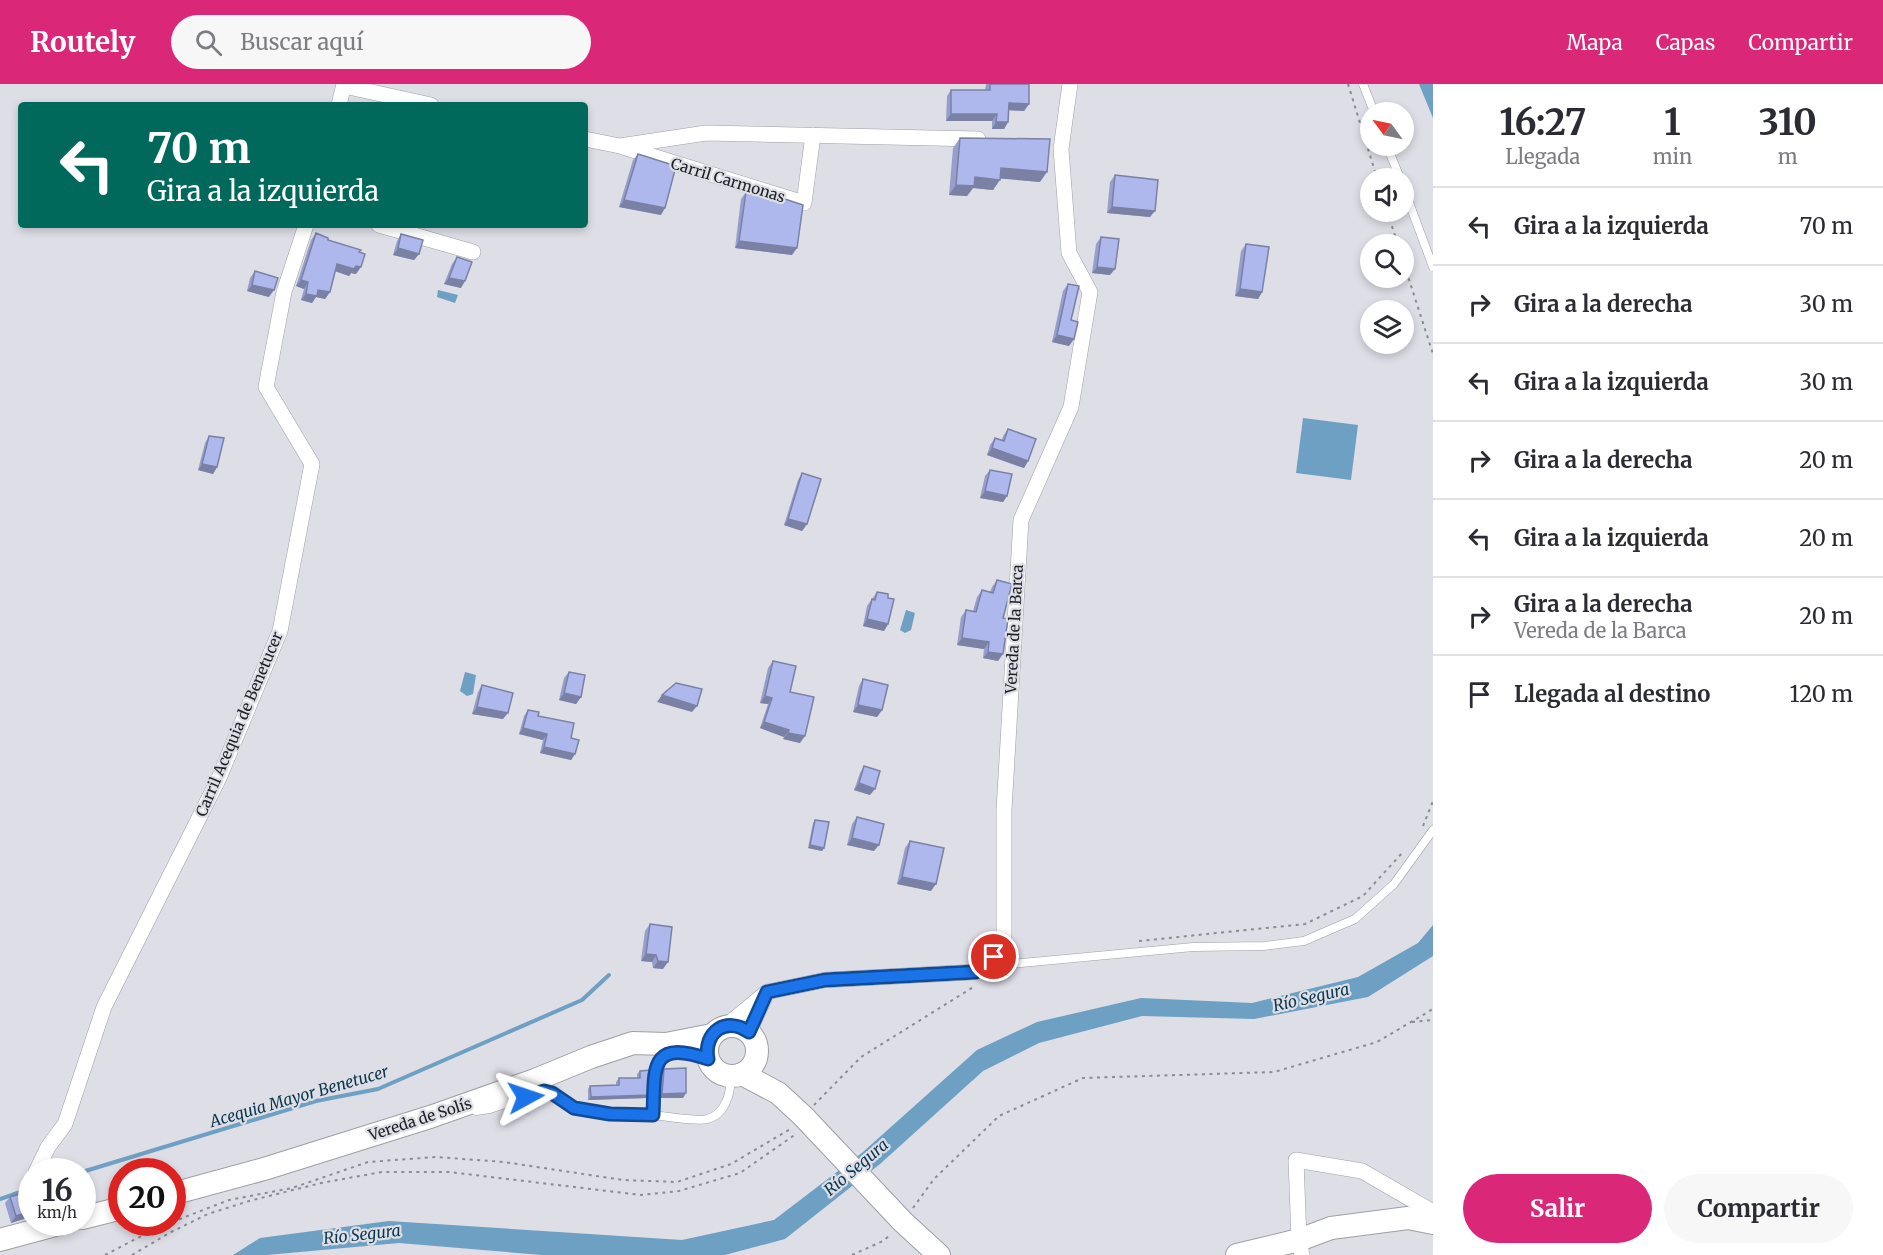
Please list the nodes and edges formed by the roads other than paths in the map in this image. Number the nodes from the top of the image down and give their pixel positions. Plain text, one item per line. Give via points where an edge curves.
1 (1070, 84) edge
2 (1363, 84) edge
3 (344, 85) edge
4 (340, 102) edge
5 (418, 102) edge
6 (1370, 102) edge
7 (813, 135) junction
8 (991, 139) edge
9 (588, 140) edge
10 (620, 147) junction
11 (1414, 216) edge
12 (305, 228) edge
13 (389, 228) edge
14 (473, 252) dead end
15 (1433, 267) edge
16 (1433, 830) edge
17 (994, 957) junction
18 (767, 992) junction
19 (719, 1030) junction
20 (749, 1032) junction
21 (666, 1044) junction
22 (757, 1055) junction
23 (698, 1056) junction
24 (736, 1075) junction
25 (778, 1093) junction
26 (653, 1115) junction
27 (430, 1117) junction
28 (43, 1158) edge
29 (186, 1190) edge
30 (1433, 1212) edge
31 (1433, 1223) edge
32 (18, 1233) edge
33 (0, 1240) edge
34 (1300, 1248) edge
35 (939, 1255) edge
36 (1237, 1255) edge

1 - 17 street, Vereda de la Barca via 1056,140 1061,148 1069,253 1090,292 1071,407 1021,520 1004,810 1004,936
2 - 6 lane
3 - 4 street
3 - 5 street
7 - 8 street, Carril Carmonas
7 - 10 street, Carril Carmonas via 706,133
7 - 10 street, Carril Carmonas via 804,203
9 - 10 street, Carril Carmonas
11 - 15 lane
12 - 28 street, Carril Acequia de Benetucer via 284,292 266,387 312,464 280,631 219,778 104,1007 65,1124
13 - 14 street
16 - 17 lane via 1394,884 1355,919 1305,941 1011,964
17 - 18 street via 975,972 825,980
18 - 19 street
18 - 20 street
19 - 20 street via 742,1027
19 - 21 street, Vereda de Solís
19 - 23 street
20 - 22 street
21 - 23 street, Vereda de Solís
21 - 27 street, Vereda de Solís via 633,1043
22 - 24 street via 749,1069
22 - 25 street
23 - 24 street via 717,1071
23 - 26 lane via 668,1054 660,1058 655,1066
24 - 25 street
24 - 26 lane via 729,1097 707,1119
25 - 35 street
26 - 27 lane via 574,1108 544,1091 490,1109
27 - 29 street, Vereda de Solís
30 - 34 street via 1362,1171 1296,1160
31 - 34 street via 1408,1218 1331,1228
32 - 33 street
34 - 36 street

